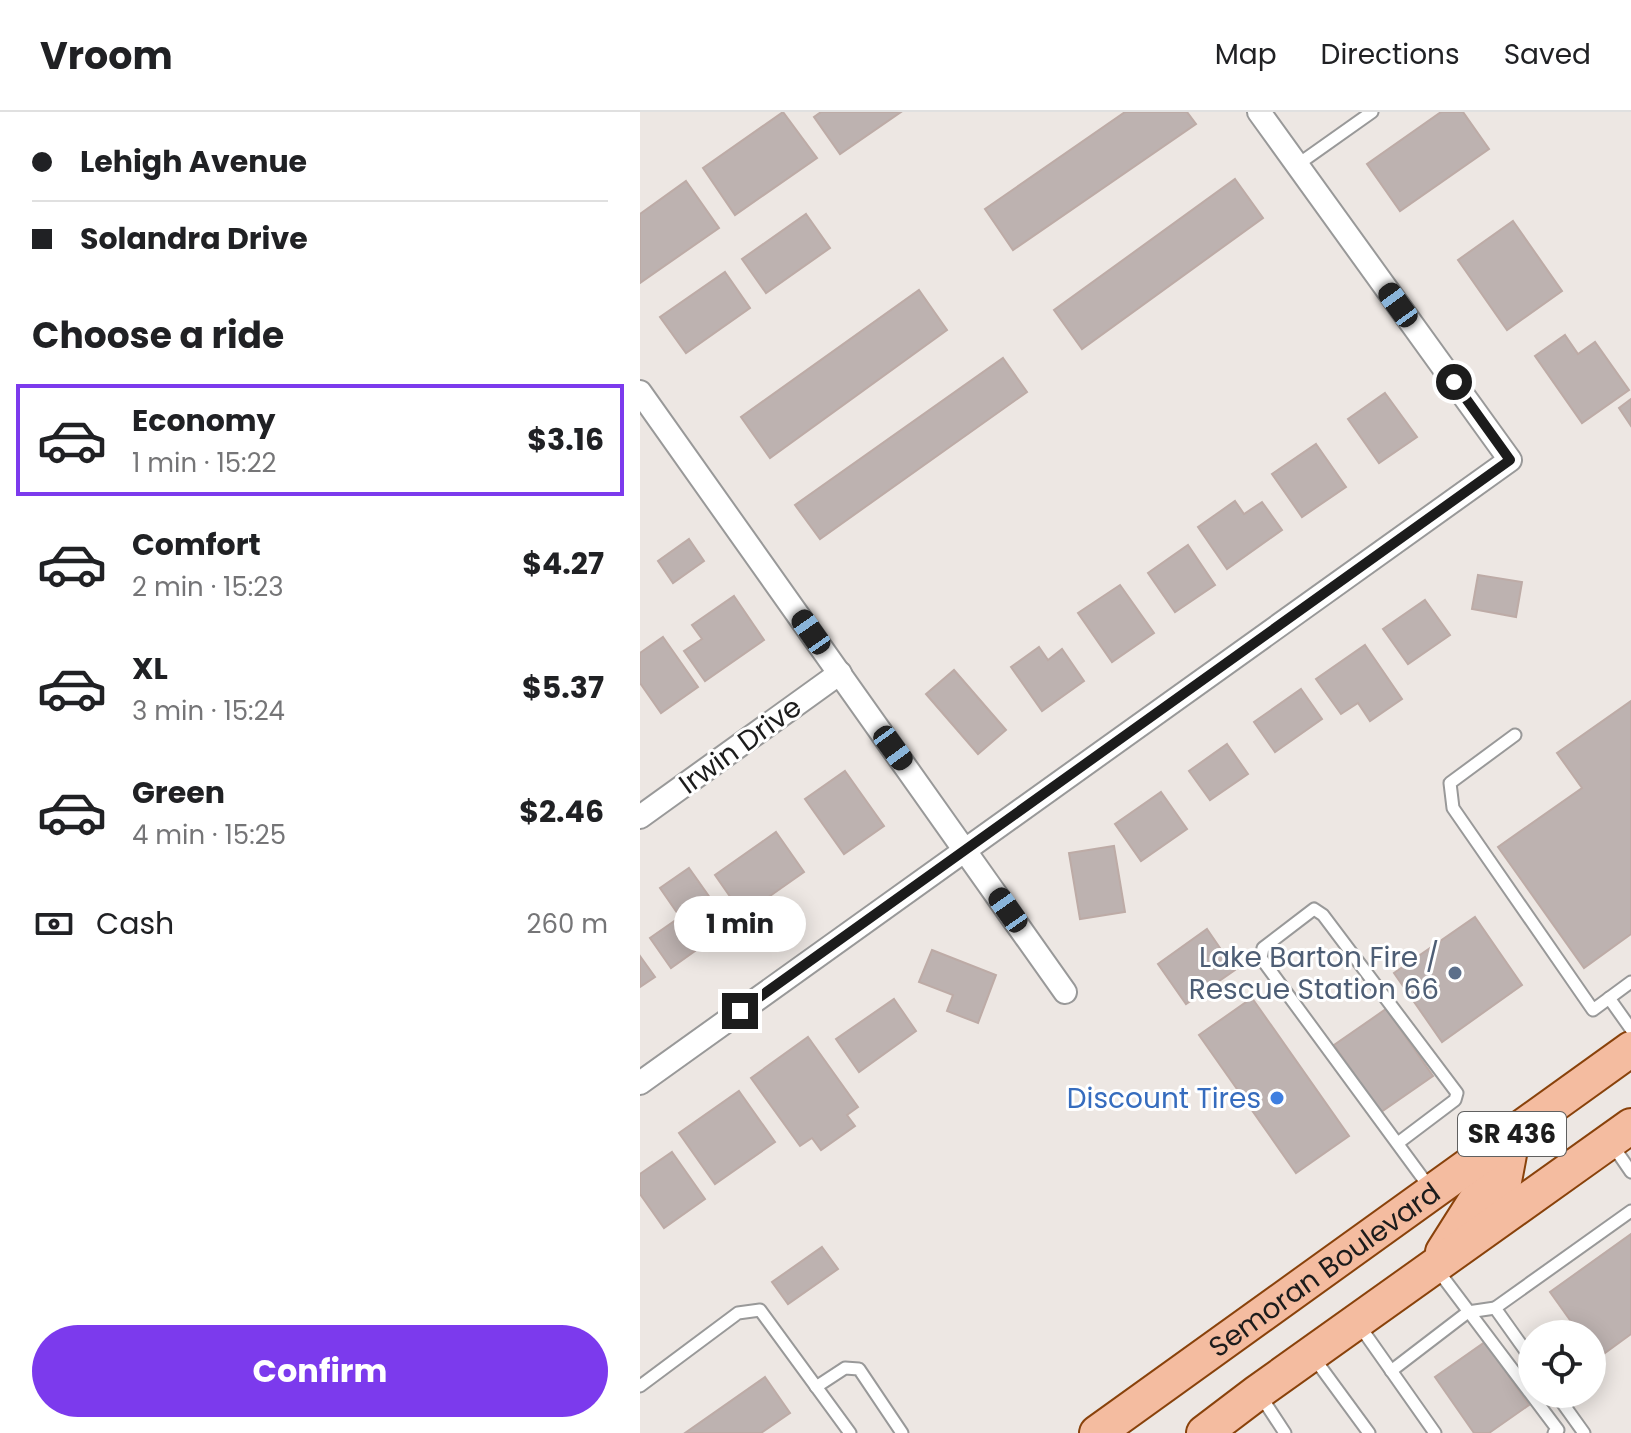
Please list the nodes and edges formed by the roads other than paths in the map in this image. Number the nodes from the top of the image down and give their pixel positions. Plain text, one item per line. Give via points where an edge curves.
1 (1259, 112) edge
2 (1372, 112) edge
3 (1297, 165) junction
4 (640, 392) edge
5 (840, 673) junction
6 (1515, 735) dead end
7 (640, 817) edge
8 (965, 848) junction
9 (1631, 982) edge
10 (1065, 992) dead end
11 (1609, 998) junction
12 (1631, 1029) edge
13 (1631, 1049) edge
14 (640, 1083) edge
15 (1631, 1102) edge
16 (1513, 1133) junction
17 (1621, 1134) edge
18 (1398, 1143) junction
19 (1631, 1172) edge
20 (1433, 1192) junction
21 (1631, 1211) edge
22 (1435, 1266) junction
23 (1495, 1308) junction
24 (1468, 1312) junction
25 (1357, 1322) junction
26 (1518, 1340) edge
27 (1311, 1354) junction
28 (1391, 1371) junction
29 (640, 1386) edge
30 (816, 1387) junction
31 (1258, 1392) junction
32 (1566, 1408) edge
33 (850, 1433) edge
34 (902, 1433) edge
35 (1097, 1433) edge
36 (1204, 1433) edge
37 (1285, 1433) edge
38 (1369, 1433) edge
39 (1435, 1433) edge
40 (1554, 1433) edge
41 (1584, 1433) edge

1 - 3 street
2 - 3 lane
3 - 8 street via 1510,460
4 - 5 street
5 - 7 street, Irwin Drive
5 - 8 street
6 - 11 lane via 1450,783 1453,808 1593,1010
8 - 10 street
8 - 14 street
9 - 11 lane
11 - 12 lane
13 - 16 main road, Semoran Boulevard / SR 436
15 - 17 main road
16 - 20 main road, Semoran Boulevard / SR 436
16 - 22 main road via 1504,1181 1474,1203
17 - 19 lane
17 - 22 main road, Semoran Boulevard / SR 436
18 - 18 lane via 1261,958 1263,948 1314,909 1457,1093 1455,1100
18 - 20 lane
20 - 35 main road, Semoran Boulevard / SR 436
21 - 23 lane
22 - 24 lane
22 - 25 main road, Semoran Boulevard / SR 436
23 - 24 lane
23 - 26 lane
24 - 28 lane
24 - 40 lane via 1558,1430
25 - 27 main road, Semoran Boulevard / SR 436
25 - 28 lane
27 - 31 main road, Semoran Boulevard / SR 436
27 - 38 lane
28 - 39 lane
29 - 30 lane via 738,1313 760,1310
30 - 33 lane
30 - 34 lane via 845,1368 859,1369
31 - 36 main road, Semoran Boulevard / SR 436
31 - 37 lane
32 - 41 lane

